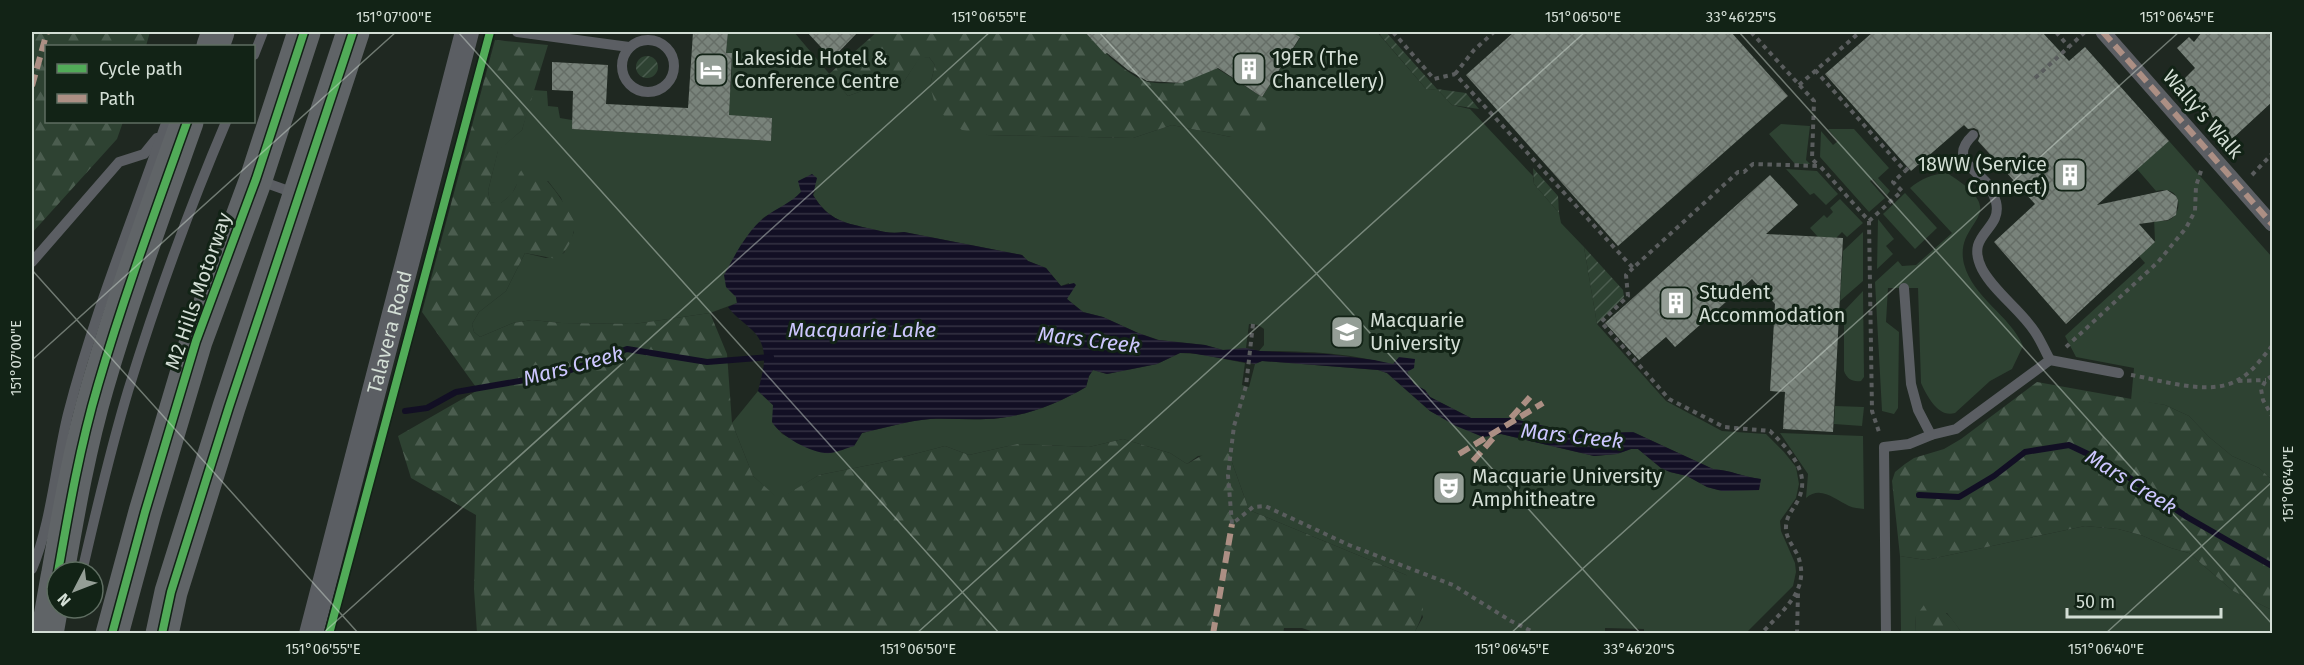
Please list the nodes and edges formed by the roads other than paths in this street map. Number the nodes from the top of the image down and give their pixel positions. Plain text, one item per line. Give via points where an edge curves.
1 (263, 32) edge
2 (304, 32) edge
3 (352, 32) edge
4 (467, 32) edge
5 (517, 32) edge
6 (2103, 32) edge
7 (532, 33) edge
8 (629, 47) junction
9 (255, 52) edge
10 (173, 123) edge
11 (226, 123) edge
12 (1973, 135) dead end
13 (256, 179) junction
14 (301, 195) junction
15 (2272, 224) edge
16 (32, 262) edge
17 (1904, 288) dead end
18 (2050, 360) junction
19 (2119, 373) road end
20 (1931, 435) junction
21 (60, 560) edge
22 (85, 560) edge
23 (32, 569) edge
24 (112, 633) edge
25 (162, 633) edge
26 (311, 633) edge
27 (1886, 633) edge

1 - 9 lane
2 - 13 highway, M2 Hills Motorway
3 - 14 highway
4 - 26 street, Talavera Road
5 - 7 lane
6 - 15 street, Wally's Walk
7 - 8 lane
8 - 8 lane via 646,40 663,45 674,60 667,85 653,93 629,85 621,62
10 - 16 lane via 144,154 118,162
10 - 21 highway via 73,483
10 - 23 lane via 106,290 75,393
11 - 22 lane via 199,187 128,391
12 - 18 lane via 1964,152 1966,165 1986,183 1997,204 1997,216 1980,236 1978,258 2035,331
13 - 14 lane
13 - 24 highway, M2 Hills Motorway via 196,341
14 - 25 highway via 171,592
17 - 20 lane via 1911,384
18 - 19 lane
18 - 20 lane via 1956,429
20 - 27 lane via 1909,444 1884,447

